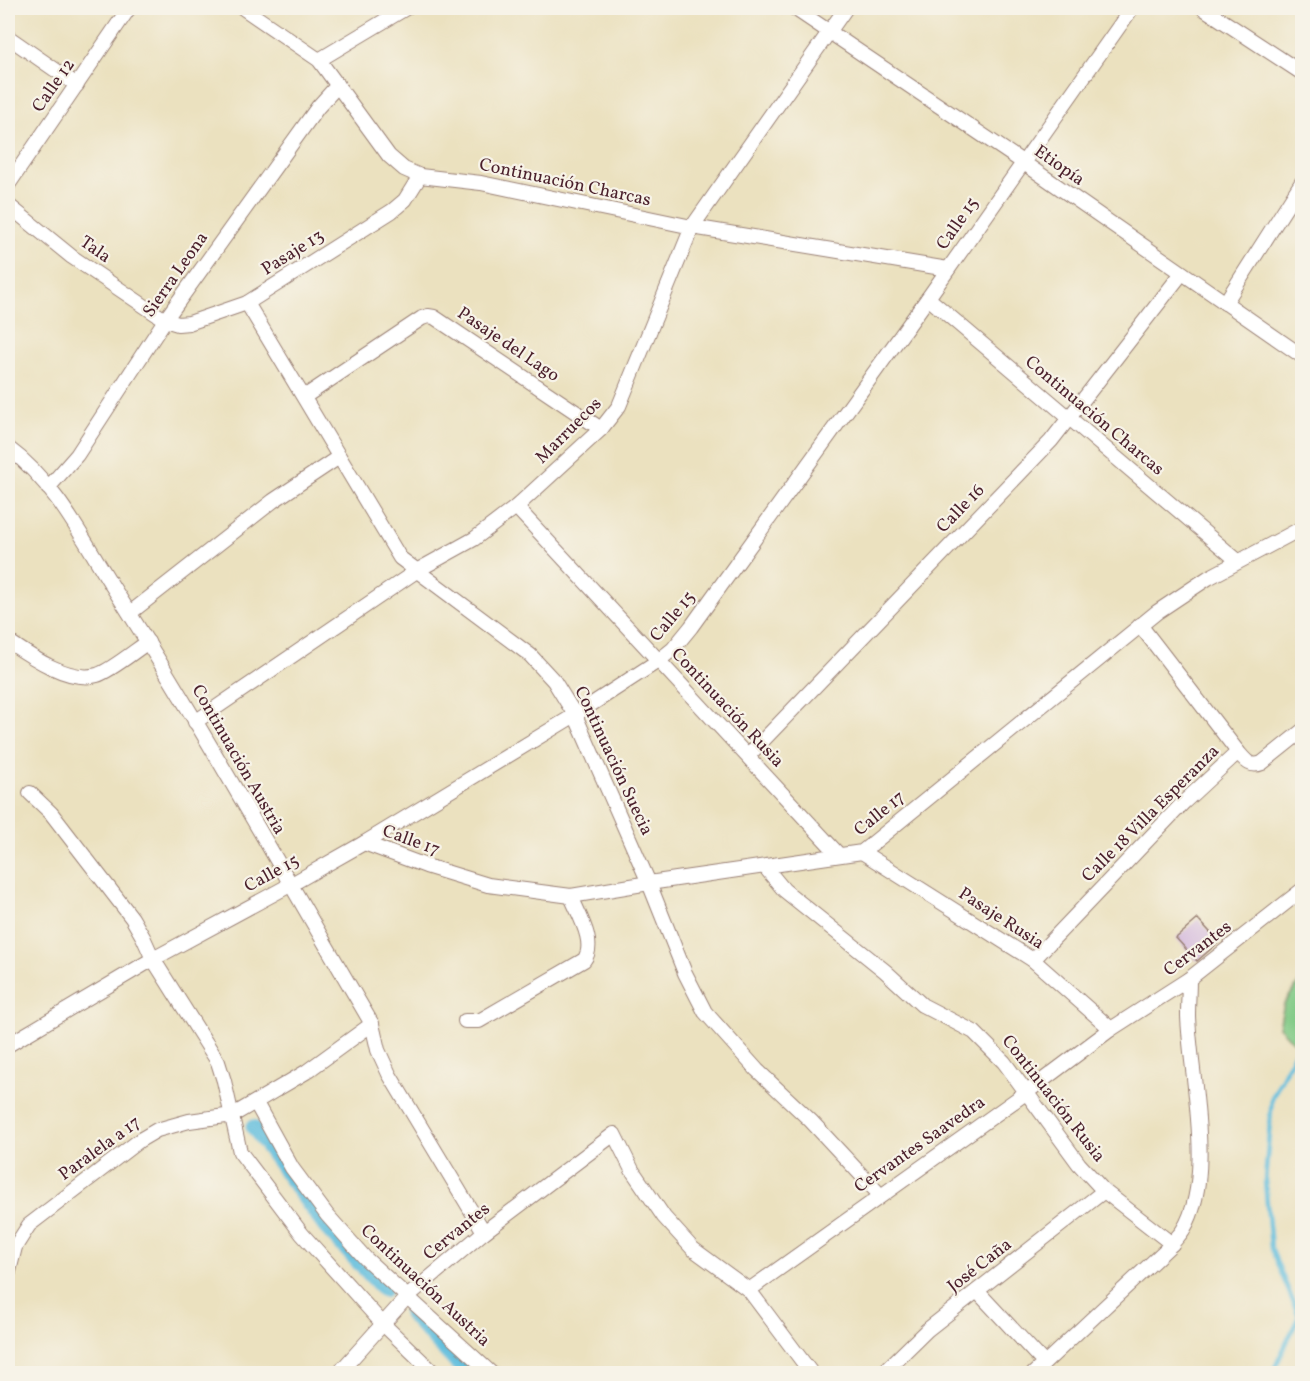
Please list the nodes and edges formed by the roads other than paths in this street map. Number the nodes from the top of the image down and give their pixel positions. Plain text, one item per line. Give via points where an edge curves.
1 (129, 8) edge
2 (243, 8) edge
3 (406, 8) edge
4 (794, 8) edge
5 (846, 8) edge
6 (1132, 8) edge
7 (1203, 8) edge
8 (829, 31) junction
9 (8, 37) edge
10 (319, 60) junction
11 (1302, 73) edge
12 (77, 85) junction
13 (338, 85) junction
14 (1024, 163) junction
15 (420, 177) junction
16 (1302, 182) edge
17 (8, 185) edge
18 (8, 205) edge
19 (692, 227) junction
20 (948, 269) junction
21 (1182, 273) junction
22 (928, 298) junction
23 (246, 303) junction
24 (1225, 303) junction
25 (165, 320) junction
26 (1302, 356) edge
27 (304, 397) junction
28 (1070, 418) junction
29 (601, 429) junction
30 (9, 453) edge
31 (339, 457) junction
32 (48, 488) junction
33 (516, 507) junction
34 (1302, 528) edge
35 (1238, 561) junction
36 (418, 570) junction
37 (130, 614) junction
38 (1140, 625) junction
39 (8, 641) edge
40 (148, 642) junction
41 (658, 661) junction
42 (575, 715) junction
43 (195, 722) junction
44 (1302, 731) edge
45 (1238, 752) junction
46 (748, 756) junction
47 (30, 793) dead end
48 (364, 843) junction
49 (862, 852) junction
50 (839, 855) junction
51 (765, 867) junction
52 (649, 883) junction
53 (290, 885) junction
54 (1302, 890) edge
55 (571, 896) junction
56 (153, 959) junction
57 (1033, 960) junction
58 (1190, 979) junction
59 (465, 1021) dead end
60 (372, 1024) junction
61 (1111, 1029) junction
62 (8, 1045) edge
63 (1027, 1092) junction
64 (256, 1103) junction
65 (233, 1115) junction
66 (1104, 1191) junction
67 (880, 1195) junction
68 (484, 1232) junction
69 (1172, 1244) junction
70 (8, 1275) edge
71 (749, 1290) junction
72 (977, 1291) junction
73 (407, 1297) junction
74 (382, 1323) junction
75 (1044, 1363) junction
76 (338, 1374) edge
77 (435, 1374) edge
78 (492, 1374) edge
79 (812, 1374) edge
80 (882, 1374) edge
81 (1034, 1374) edge

1 - 12 street, Calle 12
2 - 10 street, Continuación Charcas
3 - 10 street
4 - 8 street, Etiopía
5 - 8 street, Marruecos
6 - 14 street, Calle 15
7 - 11 street
8 - 14 street, Etiopía
8 - 19 street, Marruecos
9 - 12 street
10 - 13 street, Continuación Charcas
12 - 17 street, Calle 12
13 - 15 street, Continuación Charcas via 388,156
13 - 25 street, Sierra Leona via 311,116
14 - 20 street, Calle 15
14 - 21 street, Etiopía
15 - 19 street, Continuación Charcas via 481,183
15 - 23 street, Pasaje 13 via 405,200 392,211
16 - 24 street
18 - 25 street, Tala via 72,257
19 - 20 street, Continuación Charcas
19 - 29 street, Marruecos via 619,406
20 - 22 street, Calle 15
21 - 24 street, Etiopía
21 - 28 street, Calle 16
22 - 28 street, Continuación Charcas
22 - 41 street, Calle 15 via 691,627
23 - 25 street, Pasaje 13 via 189,323
23 - 27 street, Continuación Suecia
24 - 26 street, Etiopía
25 - 32 street, Sierra Leona via 77,455
27 - 29 street, Pasaje del Lago via 428,315
27 - 31 street, Continuación Suecia
28 - 35 street, Continuación Charcas
28 - 46 street, Calle 16
29 - 33 street, Marruecos
30 - 32 street, Continuación Austria via 32,469
31 - 36 street, Continuación Suecia via 400,558
31 - 37 street via 273,501
32 - 37 street, Continuación Austria
33 - 36 street, Marruecos via 474,539
33 - 41 street, Continuación Rusia
34 - 35 street, Calle 17
35 - 38 street, Calle 17 via 1191,588
36 - 42 street, Continuación Suecia via 530,655 554,681
36 - 43 street, Marruecos
37 - 40 street, Continuación Austria
38 - 45 street
38 - 49 street, Calle 17
39 - 40 street via 37,660 77,676 98,675
40 - 43 street, Continuación Austria
41 - 42 street, Calle 15
41 - 46 street, Continuación Rusia
42 - 48 street, Calle 15
42 - 52 street, Continuación Suecia
43 - 53 street, Continuación Austria
44 - 45 street, Calle 18 Villa Esperanza via 1257,765 1247,763
45 - 57 street, Calle 18 Villa Esperanza via 1184,802
46 - 50 street, Continuación Rusia
47 - 56 street via 51,813 132,918
48 - 53 street, Calle 15
48 - 55 street, Calle 17 via 488,885
49 - 50 street, Calle 17
49 - 57 street, Pasaje Rusia
50 - 51 street, Calle 17
51 - 52 street, Calle 17
51 - 63 street, Continuación Rusia via 784,890 922,1005 974,1032
52 - 55 street, Calle 17
52 - 67 street, Continuación Suecia via 685,974 705,1012
53 - 56 street, Calle 15
53 - 60 street, Continuación Austria
54 - 58 street, Cervantes
55 - 59 street via 589,942 589,954 584,960 479,1022
56 - 62 street, Calle 15
56 - 65 street via 218,1062
57 - 61 street, Pasaje Rusia
58 - 61 street, Cervantes
58 - 69 street via 1188,1016 1200,1164 1193,1206 1184,1230
60 - 64 street, Paralela a 17
60 - 68 street, Continuación Austria via 389,1074
61 - 63 street, Cervantes Saavedra
63 - 66 street, Continuación Rusia via 1079,1164
63 - 67 street, Cervantes Saavedra
64 - 65 street, Paralela a 17
64 - 73 street, Continuación Austria via 292,1168 327,1215
65 - 70 street, Paralela a 17 via 157,1130 127,1149 29,1225 15,1246
65 - 74 street via 240,1152 302,1234
66 - 69 street, Continuación Rusia
66 - 72 street, José Caña
67 - 71 street, Cervantes Saavedra
68 - 71 street, Cervantes via 615,1134 632,1170 664,1217 693,1249
68 - 73 street, Cervantes
69 - 75 street
71 - 79 street
72 - 75 street
72 - 80 street, José Caña via 909,1345
73 - 74 street, Cervantes
73 - 78 street, Continuación Austria
74 - 76 street, Cervantes
74 - 77 street
75 - 81 street

